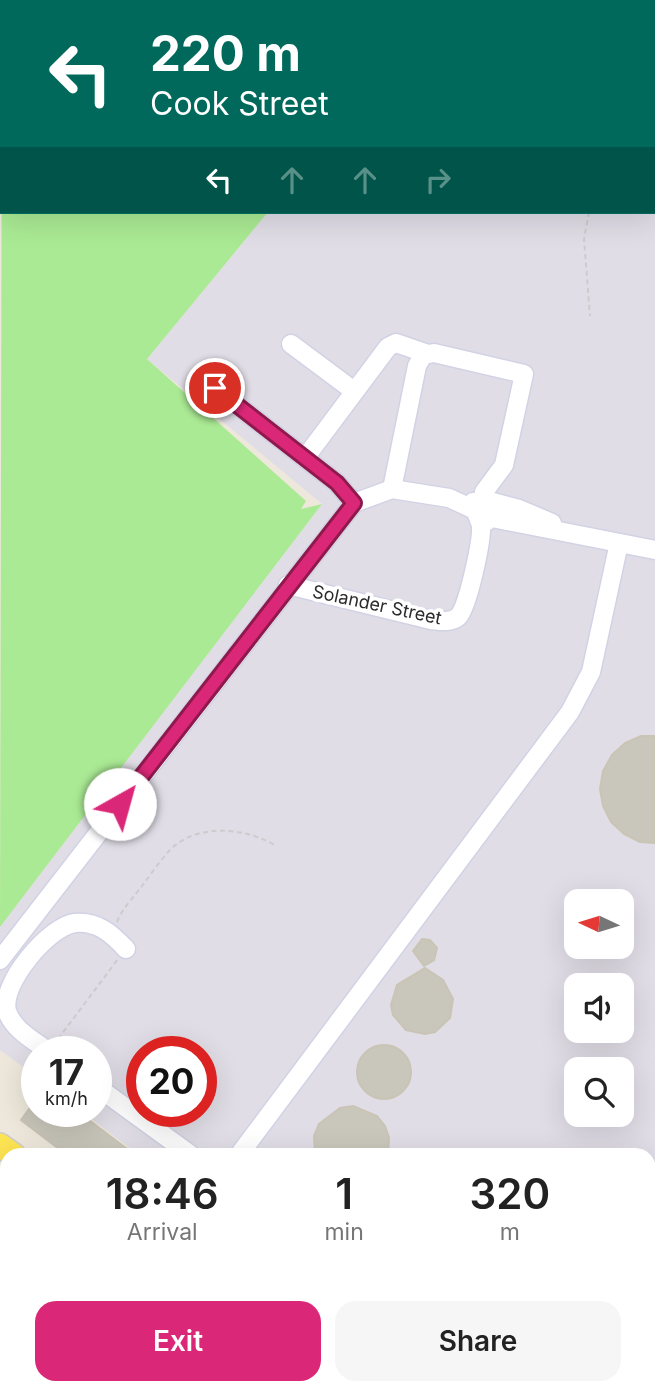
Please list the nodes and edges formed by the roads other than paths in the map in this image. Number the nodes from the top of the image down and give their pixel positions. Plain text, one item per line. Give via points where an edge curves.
1 (291, 344) dead end
2 (428, 354) junction
3 (215, 388) dead end
4 (355, 391) junction
5 (305, 458) junction
6 (392, 489) junction
7 (483, 502) junction
8 (354, 503) junction
9 (464, 503) junction
10 (481, 525) junction
11 (556, 528) junction
12 (619, 543) junction
13 (655, 550) edge
14 (288, 585) junction
15 (126, 949) road end
16 (0, 960) edge
17 (33, 1036) edge
18 (112, 1098) edge
19 (181, 1148) edge
20 (244, 1148) edge

1 - 4 street
2 - 4 street via 396,344 387,347
2 - 6 street via 417,366
2 - 7 street via 524,374 504,465 484,492
3 - 5 street
4 - 5 street
5 - 8 street
6 - 8 street
6 - 9 street
7 - 9 street
7 - 10 street, Solander Street
7 - 11 street via 529,512
8 - 14 street, Solander Street
9 - 10 street via 475,510
10 - 11 street via 492,518 551,531
10 - 14 street, Solander Street via 464,608 456,618 444,622
11 - 12 street
12 - 13 street
12 - 20 street via 597,649 570,712
14 - 16 street, Solander Street
15 - 17 street via 112,933 90,923 62,926 33,954 10,986 6,1010 12,1021
18 - 19 street

